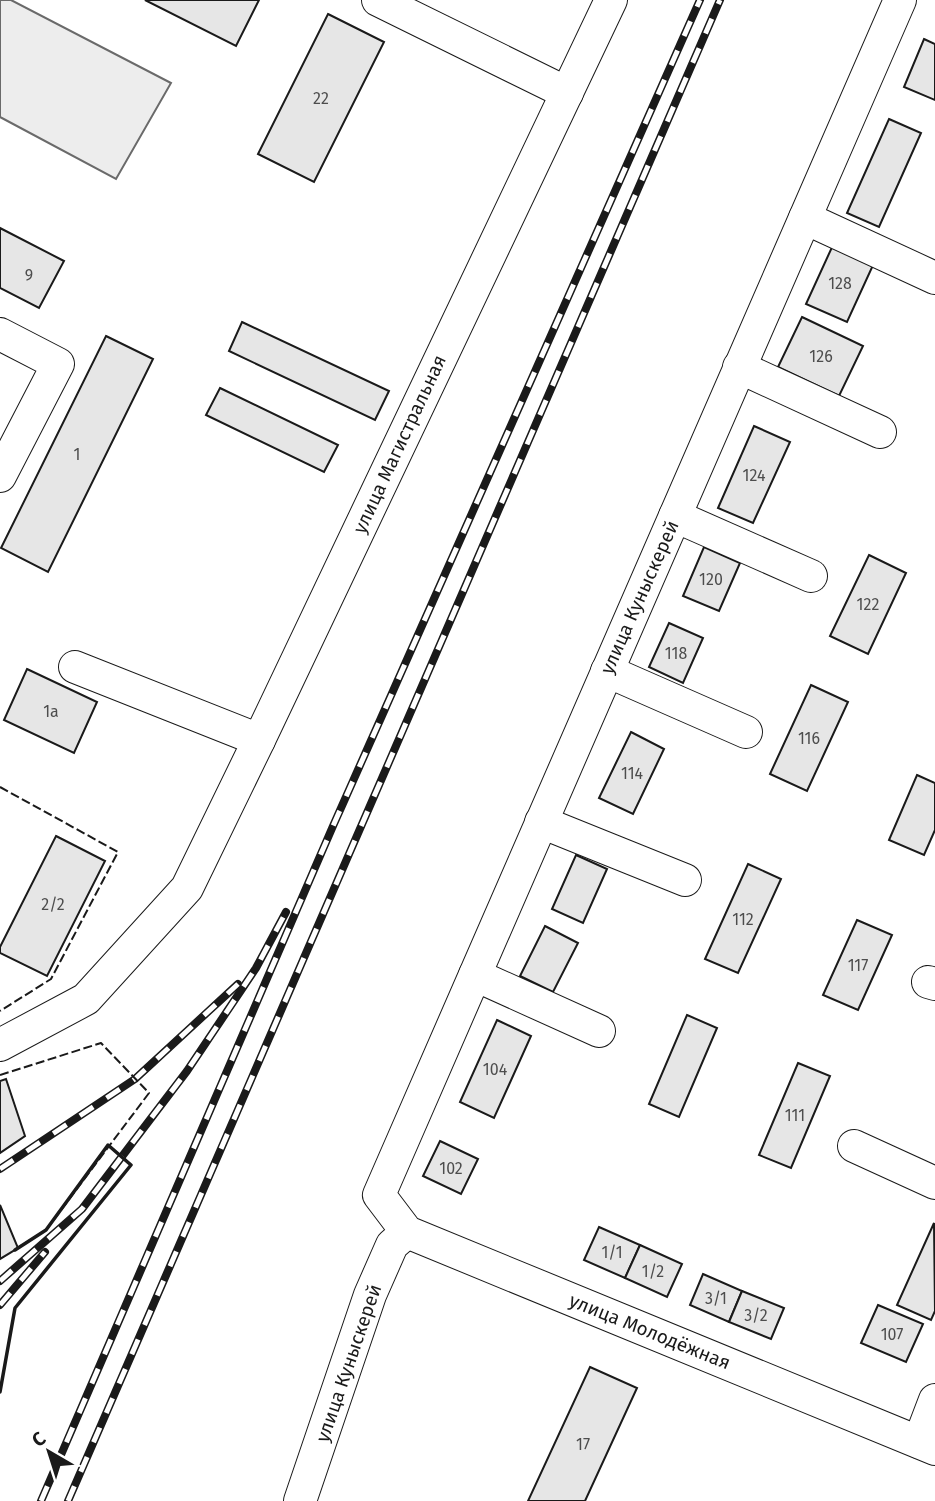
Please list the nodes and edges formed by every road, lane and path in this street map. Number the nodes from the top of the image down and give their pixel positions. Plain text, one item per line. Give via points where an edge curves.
1 (378, 0) edge
2 (611, 0) edge
3 (900, 0) edge
4 (566, 93) junction
5 (805, 218) junction
6 (935, 278) edge
7 (0, 334) edge
8 (740, 367) junction
9 (880, 432) dead end
10 (0, 476) edge
11 (675, 516) junction
12 (811, 576) dead end
13 (75, 667) dead end
14 (607, 671) junction
15 (746, 732) dead end
16 (259, 740) junction
17 (541, 822) junction
18 (685, 880) dead end
19 (475, 975) junction
20 (599, 1031) dead end
21 (0, 1045) edge
22 (854, 1146) dead end
23 (935, 1183) edge
24 (407, 1232) junction
25 (935, 1401) edge
26 (927, 1445) edge
27 (300, 1501) edge

1 - 4 street
2 - 4 street, улица Магистральная
3 - 5 street, улица Куныскерей
4 - 16 street, улица Магистральная
5 - 6 street
5 - 8 street, улица Куныскерей
7 - 10 street via 58,364
8 - 9 street
8 - 11 street, улица Куныскерей
11 - 12 street
11 - 14 street, улица Куныскерей
13 - 16 street
14 - 15 street
14 - 17 street, улица Куныскерей
16 - 21 street, улица Магистральная via 187,888 86,999
17 - 18 street
17 - 19 street, улица Куныскерей
19 - 20 street
19 - 24 street, улица Куныскерей via 379,1195
22 - 23 street
24 - 26 street, улица Молодёжная
24 - 27 street, улица Куныскерей via 392,1245 370,1295
25 - 26 street

